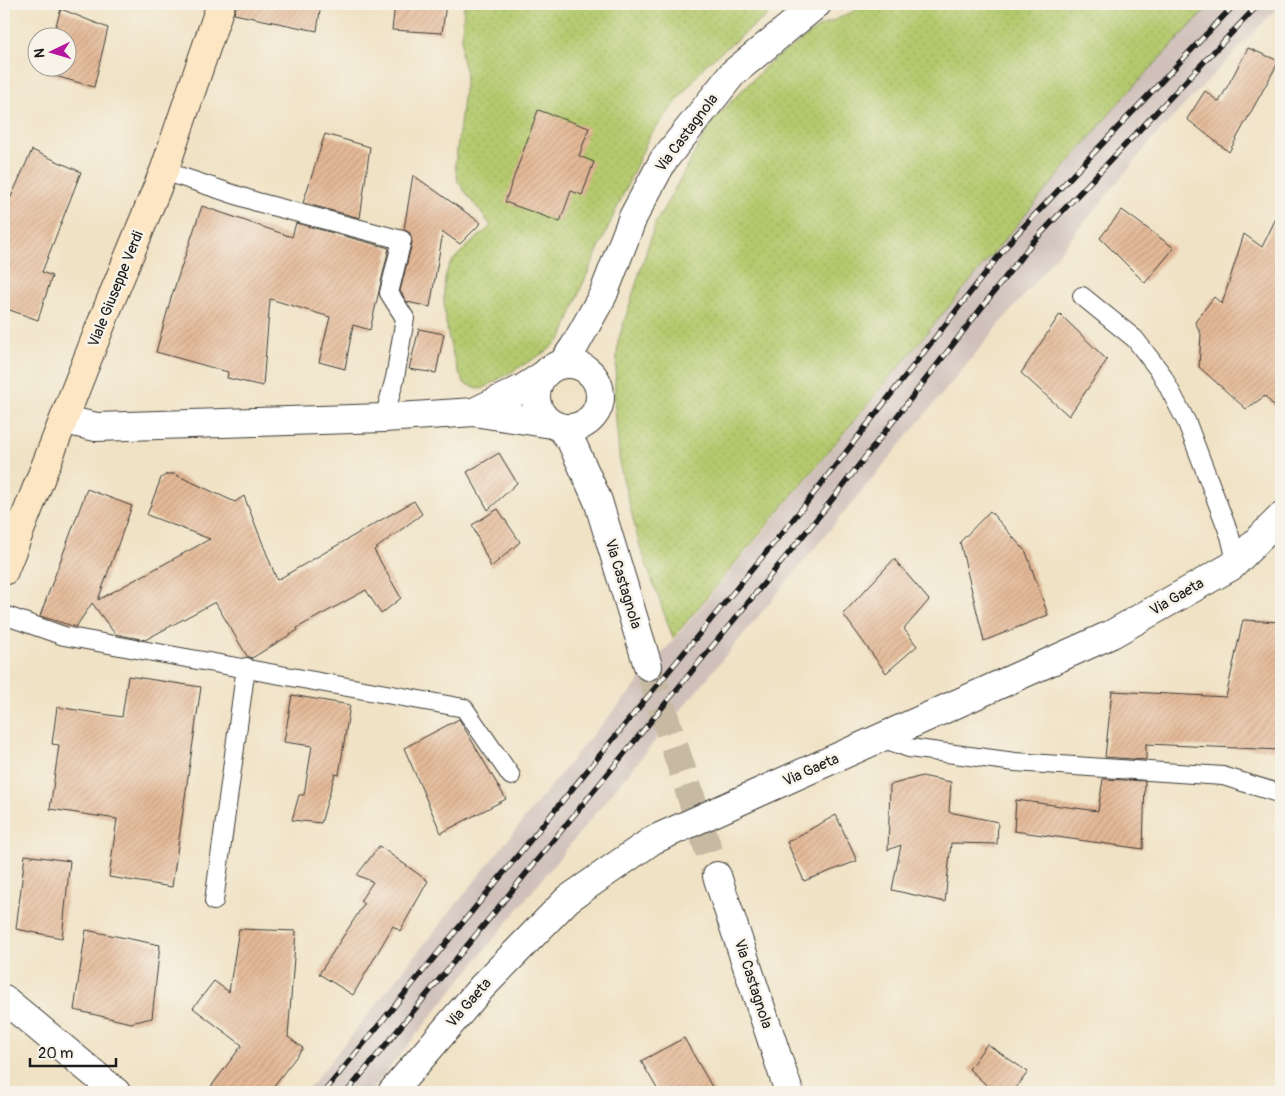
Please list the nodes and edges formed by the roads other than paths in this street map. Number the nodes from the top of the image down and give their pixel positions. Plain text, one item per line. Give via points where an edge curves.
1 (221, 4) edge
2 (816, 4) edge
3 (164, 171) junction
4 (603, 295) junction
5 (1082, 296) dead end
6 (553, 369) junction
7 (596, 381) junction
8 (474, 412) junction
9 (596, 412) junction
10 (384, 418) junction
11 (65, 420) junction
12 (556, 425) junction
13 (598, 501) junction
14 (1281, 517) edge
15 (1236, 562) junction
16 (4, 571) edge
17 (4, 615) edge
18 (648, 666) tunnel mouth
19 (246, 667) junction
20 (882, 738) junction
21 (510, 776) dead end
22 (1281, 794) edge
23 (717, 876) tunnel mouth
24 (214, 901) dead end
25 (4, 999) edge
26 (116, 1092) edge
27 (392, 1092) edge
28 (789, 1092) edge

1 - 3 main road, Viale Giuseppe Verdi
2 - 4 street, Via Castagnola via 733,74 663,160 633,217
3 - 10 lane via 257,202 402,240 389,293 405,318 395,378
3 - 11 main road, Viale Giuseppe Verdi
4 - 6 street via 574,347
4 - 7 street
5 - 15 lane via 1135,339 1161,373 1187,423 1230,536
6 - 7 street via 582,367
6 - 8 street via 522,389
6 - 12 street via 539,382 536,403 540,413
7 - 9 street via 599,396
8 - 10 street
8 - 12 street
9 - 12 street via 579,426
9 - 13 street via 591,449
10 - 11 street via 96,427
11 - 16 main road, Viale Giuseppe Verdi
12 - 13 street via 571,441
13 - 18 street, Via Castagnola
14 - 15 street, Via Gaeta
15 - 20 street, Via Gaeta via 1112,634
17 - 19 lane via 64,636
19 - 21 lane via 464,708
19 - 24 lane
20 - 22 lane via 909,748 1015,762 1224,776
20 - 27 street, Via Gaeta via 653,840 568,899 482,987
23 - 28 street, Via Castagnola
25 - 26 street

